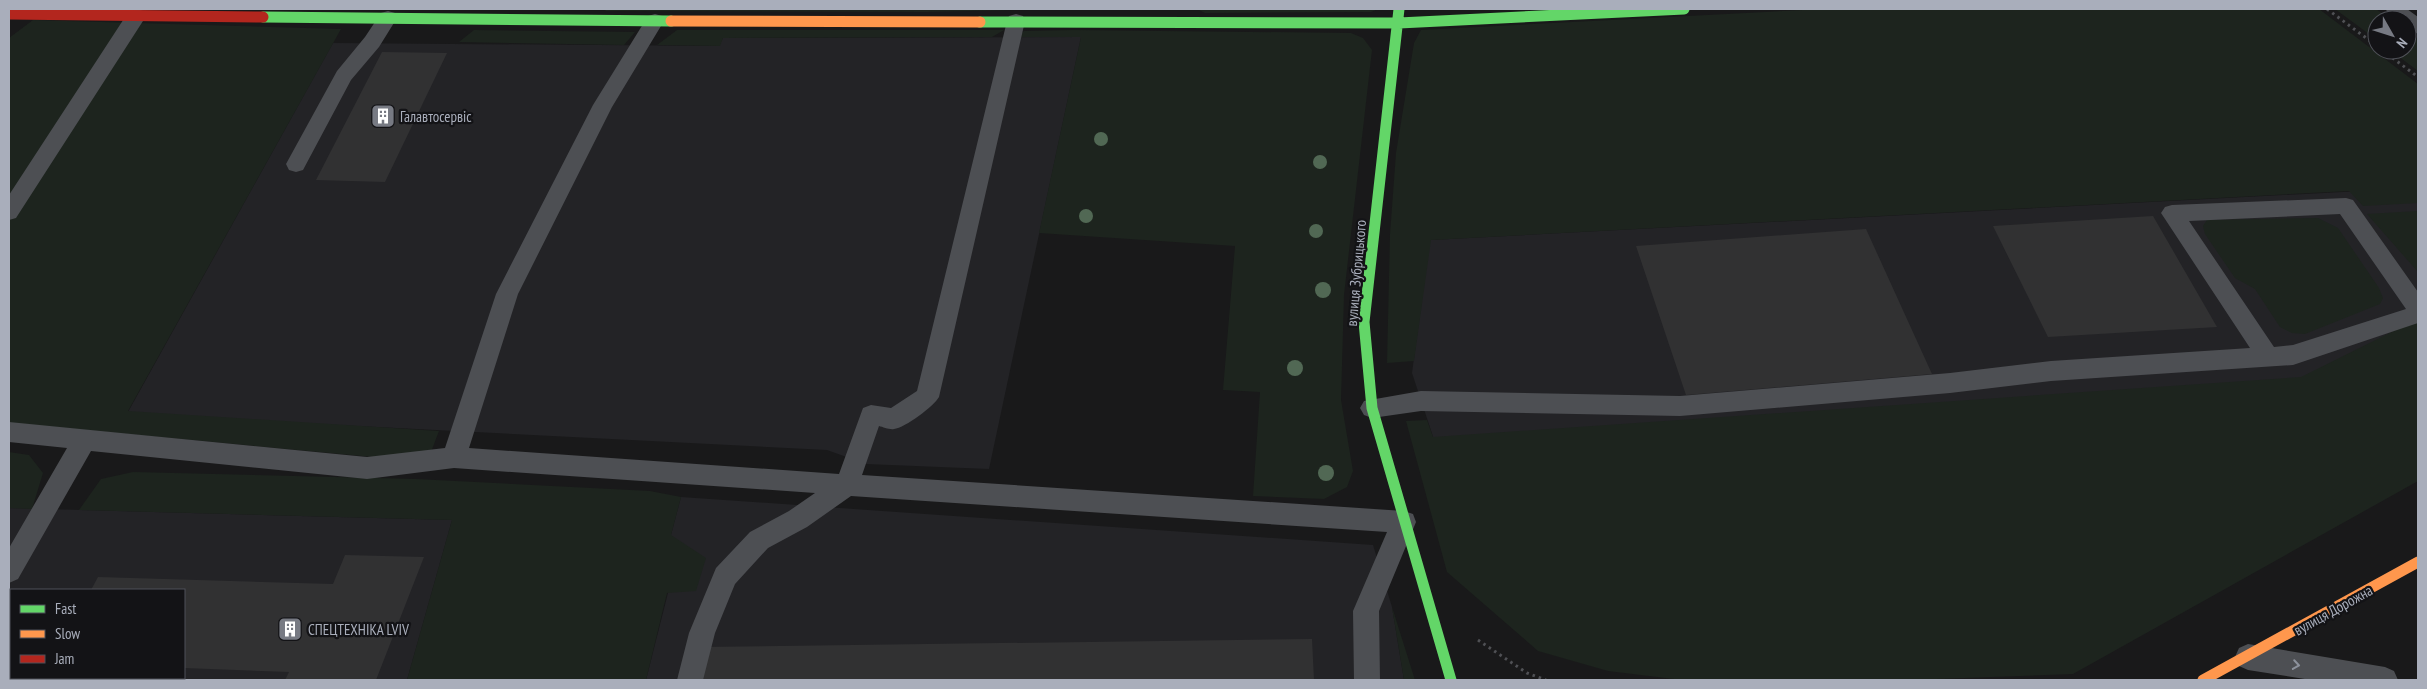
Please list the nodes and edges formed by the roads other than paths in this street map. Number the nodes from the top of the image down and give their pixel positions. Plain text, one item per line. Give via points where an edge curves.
1 (1399, 9) edge
2 (1684, 9) edge
3 (9, 14) edge
4 (136, 16) junction
5 (388, 18) junction
6 (655, 21) junction
7 (1016, 22) junction
8 (1399, 24) junction
9 (296, 164) dead end
10 (9, 212) edge
11 (2418, 310) edge
12 (2418, 314) edge
13 (2267, 355) junction
14 (1372, 408) junction
15 (9, 432) edge
16 (84, 440) junction
17 (454, 457) junction
18 (846, 485) junction
19 (1404, 522) junction
20 (2418, 562) edge
21 (9, 571) edge
22 (2248, 657) junction
23 (690, 680) edge
24 (1367, 680) edge
25 (1451, 680) edge
26 (2203, 680) edge
27 (2385, 680) edge

1 - 8 street, вулиця Зубрицького
2 - 8 street
3 - 4 street
4 - 5 street
4 - 10 lane
5 - 6 street
5 - 9 lane via 344,76
6 - 7 street
6 - 17 lane via 603,105 507,294
7 - 8 street
7 - 18 lane via 927,397 894,419 871,415
8 - 14 street, вулиця Зубрицького via 1364,322
11 - 13 lane via 2346,206 2172,213
12 - 13 lane via 2293,355
13 - 14 lane via 2051,371 1680,406 1421,402
14 - 19 street, вулиця Зубрицького
15 - 16 lane
16 - 17 lane via 367,468
16 - 21 lane
17 - 18 lane
18 - 19 lane
18 - 23 lane via 798,519 759,540 724,576 702,633
19 - 24 lane via 1366,611
19 - 25 street, вулиця Зубрицького
20 - 22 street, вулиця Дорожна
22 - 26 street, вулиця Дорожна
22 -> 27 lane

